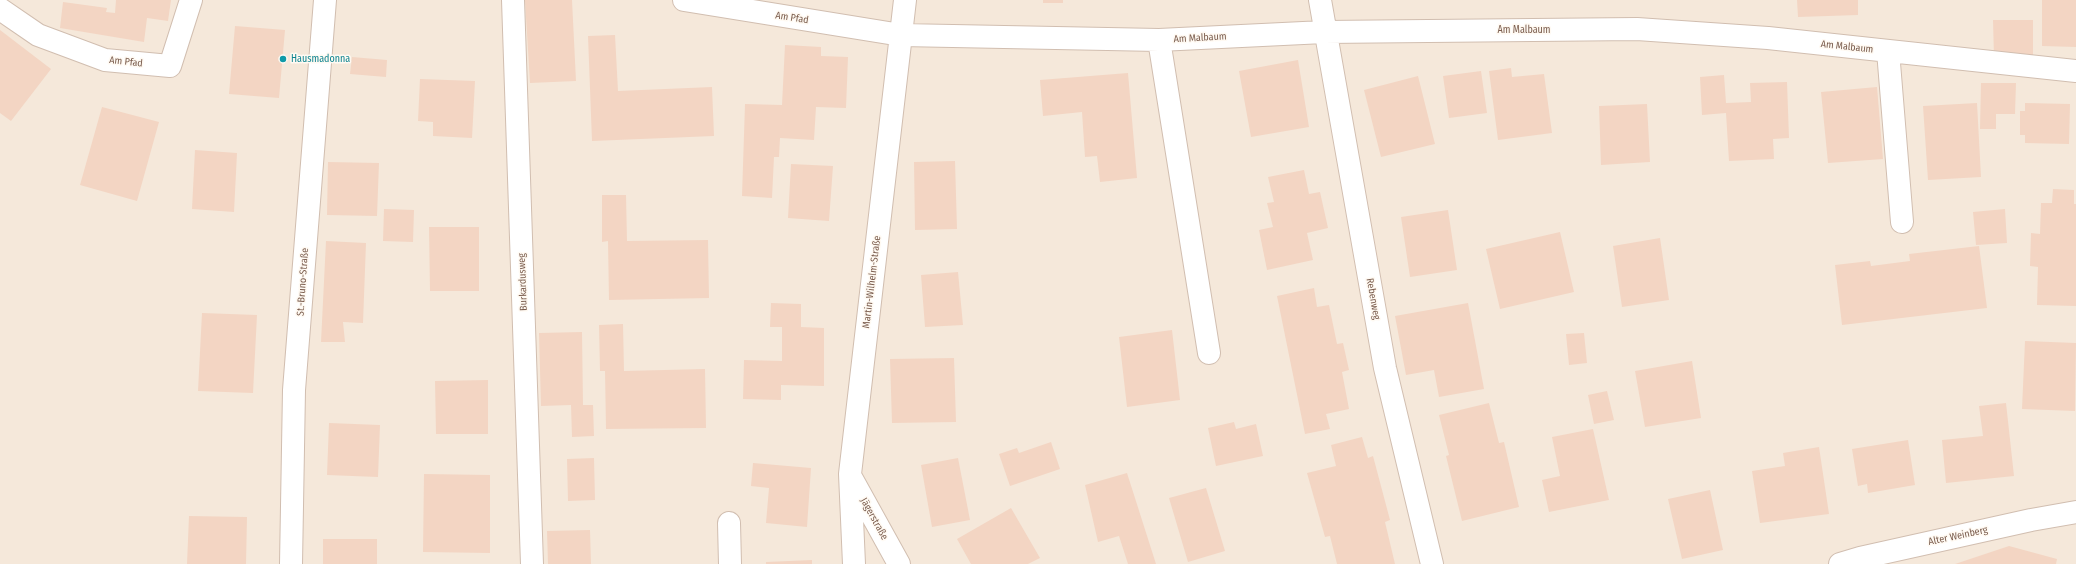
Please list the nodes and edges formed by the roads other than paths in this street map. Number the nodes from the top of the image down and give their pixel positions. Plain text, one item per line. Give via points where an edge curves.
1 (191, 0) edge
2 (325, 0) edge
3 (513, 0) edge
4 (684, 0) edge
5 (905, 0) edge
6 (1320, 0) edge
7 (0, 9) edge
8 (1324, 32) junction
9 (901, 35) junction
10 (1159, 40) junction
11 (1888, 51) junction
12 (2076, 71) edge
13 (1902, 222) dead end
14 (1210, 354) dead end
15 (850, 474) junction
16 (2076, 512) edge
17 (729, 523) dead end
18 (291, 564) edge
19 (532, 564) edge
20 (730, 564) edge
21 (854, 564) edge
22 (899, 564) edge
23 (1432, 564) edge
24 (1840, 564) edge

1 - 7 street, Am Pfad via 170,66 105,60 38,35
2 - 18 street, St.-Bruno-Straße via 294,390
3 - 19 street, Burkardusweg
4 - 9 street, Am Pfad
5 - 9 street, Martin-Wilhelm-Straße
6 - 8 street, Rebenweg
8 - 10 street, Am Malbaum
8 - 11 street, Am Malbaum via 1637,29 1768,38
8 - 23 street, Rebenweg via 1385,368
9 - 10 street, Am Malbaum
9 - 15 street, Martin-Wilhelm-Straße
10 - 14 street, Am Malbaum
11 - 12 street, Am Malbaum
11 - 13 street, Am Malbaum
15 - 21 street, Martin-Wilhelm-Straße
15 - 22 street, Jägerstraße
16 - 24 street, Alter Weinberg
17 - 20 street

